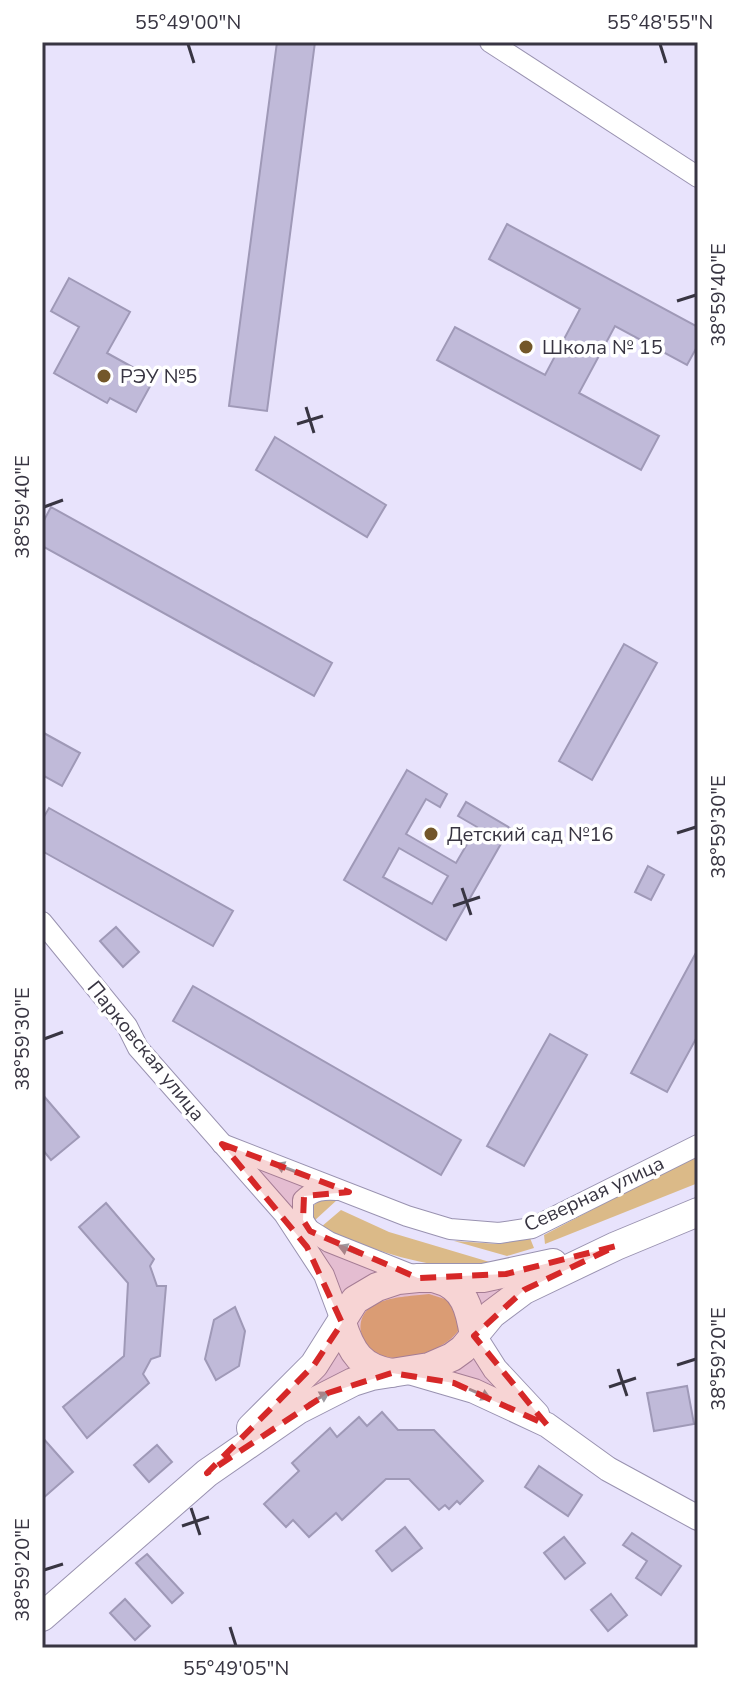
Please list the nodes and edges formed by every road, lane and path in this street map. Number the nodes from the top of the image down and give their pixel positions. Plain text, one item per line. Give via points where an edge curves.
1 (490, 42) edge
2 (698, 177) edge
3 (42, 922) edge
4 (222, 1144) junction
5 (698, 1145) edge
6 (349, 1192) junction
7 (698, 1212) edge
8 (284, 1214) junction
9 (310, 1231) junction
10 (616, 1246) junction
11 (425, 1278) junction
12 (511, 1301) junction
13 (342, 1323) junction
14 (474, 1336) junction
15 (495, 1369) junction
16 (401, 1372) junction
17 (547, 1425) junction
18 (207, 1473) junction
19 (698, 1518) edge
20 (42, 1617) edge

1 - 2 street
3 - 4 street, Парковская улица via 127,1026 138,1048
6 -> 4 street, Северная улица
4 - 8 street, Парковская улица
5 - 6 street, Северная улица via 532,1228 499,1233 450,1229
6 - 9 street via 321,1190 303,1200 303,1220
7 - 10 main road
8 - 9 street, Парковская улица
8 - 13 street, Парковская улица via 324,1275
11 -> 9 street, Парковская улица
10 - 11 main road via 494,1276
10 - 12 main road
11 - 13 main road via 398,1280 363,1295
11 - 14 main road via 447,1281 463,1296
12 - 14 main road
12 - 15 street via 495,1330
13 - 16 main road via 357,1356 375,1370
13 - 18 main road via 314,1365
14 - 15 street
14 - 16 main road via 452,1357
15 - 17 street
16 -> 17 street via 474,1391
18 -> 16 main road via 328,1393 372,1376
17 - 19 street via 608,1469
18 - 20 main road

